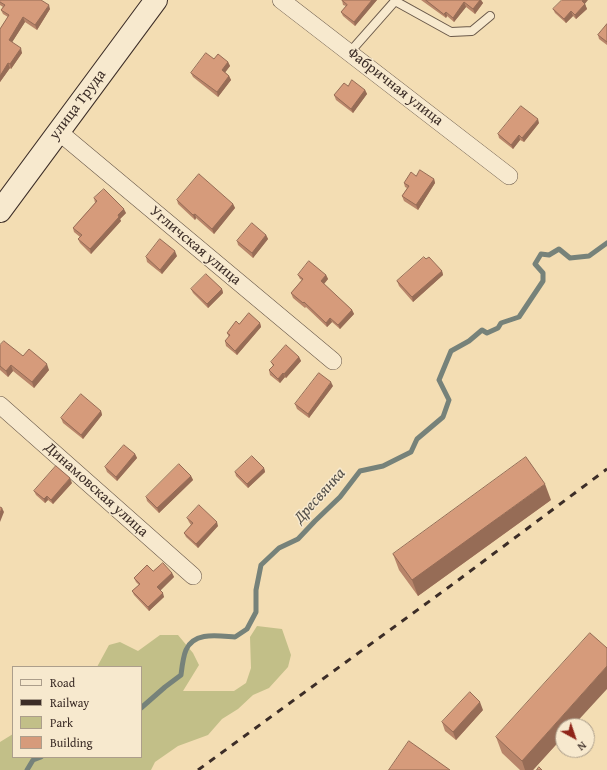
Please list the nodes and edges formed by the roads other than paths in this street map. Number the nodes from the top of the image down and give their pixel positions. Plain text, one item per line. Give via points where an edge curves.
1 (156, 0) edge
2 (281, 0) edge
3 (490, 16) dead end
4 (350, 52) junction
5 (58, 132) junction
6 (509, 176) dead end
7 (0, 211) edge
8 (332, 361) dead end
9 (0, 404) edge
10 (193, 576) dead end

1 - 5 street, улица Труда
2 - 4 street, Фабричная улица
3 - 4 lane via 472,31 451,32 395,1
4 - 6 street, Фабричная улица
5 - 7 street, улица Труда
5 - 8 street, Угличская улица
9 - 10 street, Динамовская улица

